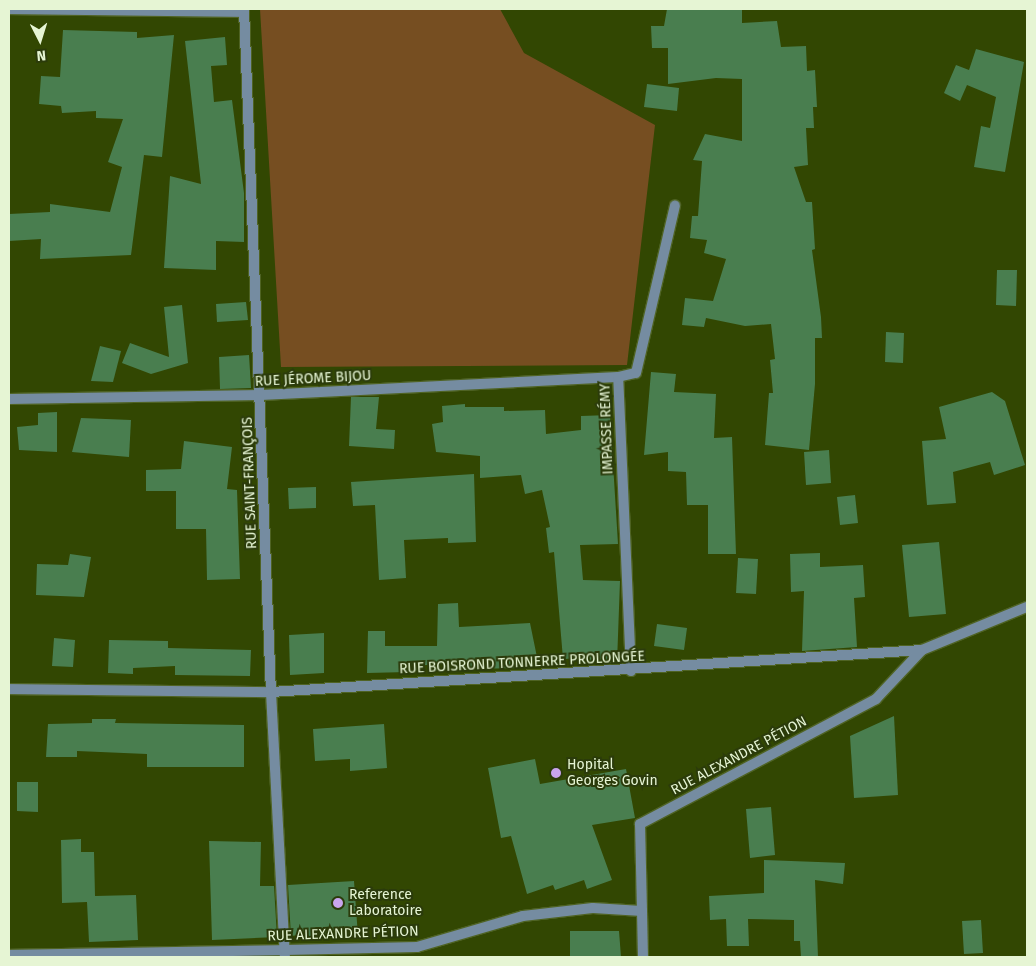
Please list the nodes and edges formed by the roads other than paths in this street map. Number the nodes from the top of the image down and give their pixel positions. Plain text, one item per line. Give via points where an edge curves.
1 (10, 9) edge
2 (244, 10) edge
3 (675, 204) dead end
4 (618, 377) junction
5 (261, 395) junction
6 (9, 400) edge
7 (1027, 607) edge
8 (922, 650) junction
9 (631, 671) junction
10 (9, 689) edge
11 (271, 692) junction
12 (642, 912) junction
13 (285, 954) edge
14 (9, 955) edge
15 (93, 956) edge
16 (643, 957) edge

1 - 2 street
2 - 5 street, RUE SAINT-FRANÇOIS
3 - 4 street, IMPASSE RÉMY via 636,373
4 - 5 street, RUE JÉROME BIJOU
4 - 9 street, IMPASSE RÉMY
5 - 6 street, RUE JÉROME BIJOU
5 - 11 street, RUE SAINT-FRANÇOIS
7 - 8 street, RUE BOISROND TONNERRE PROLONGÉE
8 - 9 street, RUE BOISROND TONNERRE PROLONGÉE
8 - 12 street, RUE ALEXANDRE PÉTION via 876,699 640,824
9 - 11 street, RUE BOISROND TONNERRE PROLONGÉE
10 - 11 street, RUE BOISROND TONNERRE PROLONGÉE
11 - 13 street, RUE SAINT-FRANÇOIS
12 - 13 street, RUE ALEXANDRE PÉTION via 593,908 523,916 417,947
12 - 16 street
13 - 15 street, RUE ALEXANDRE PÉTION
14 - 15 street, RUE ALEXANDRE PÉTION

